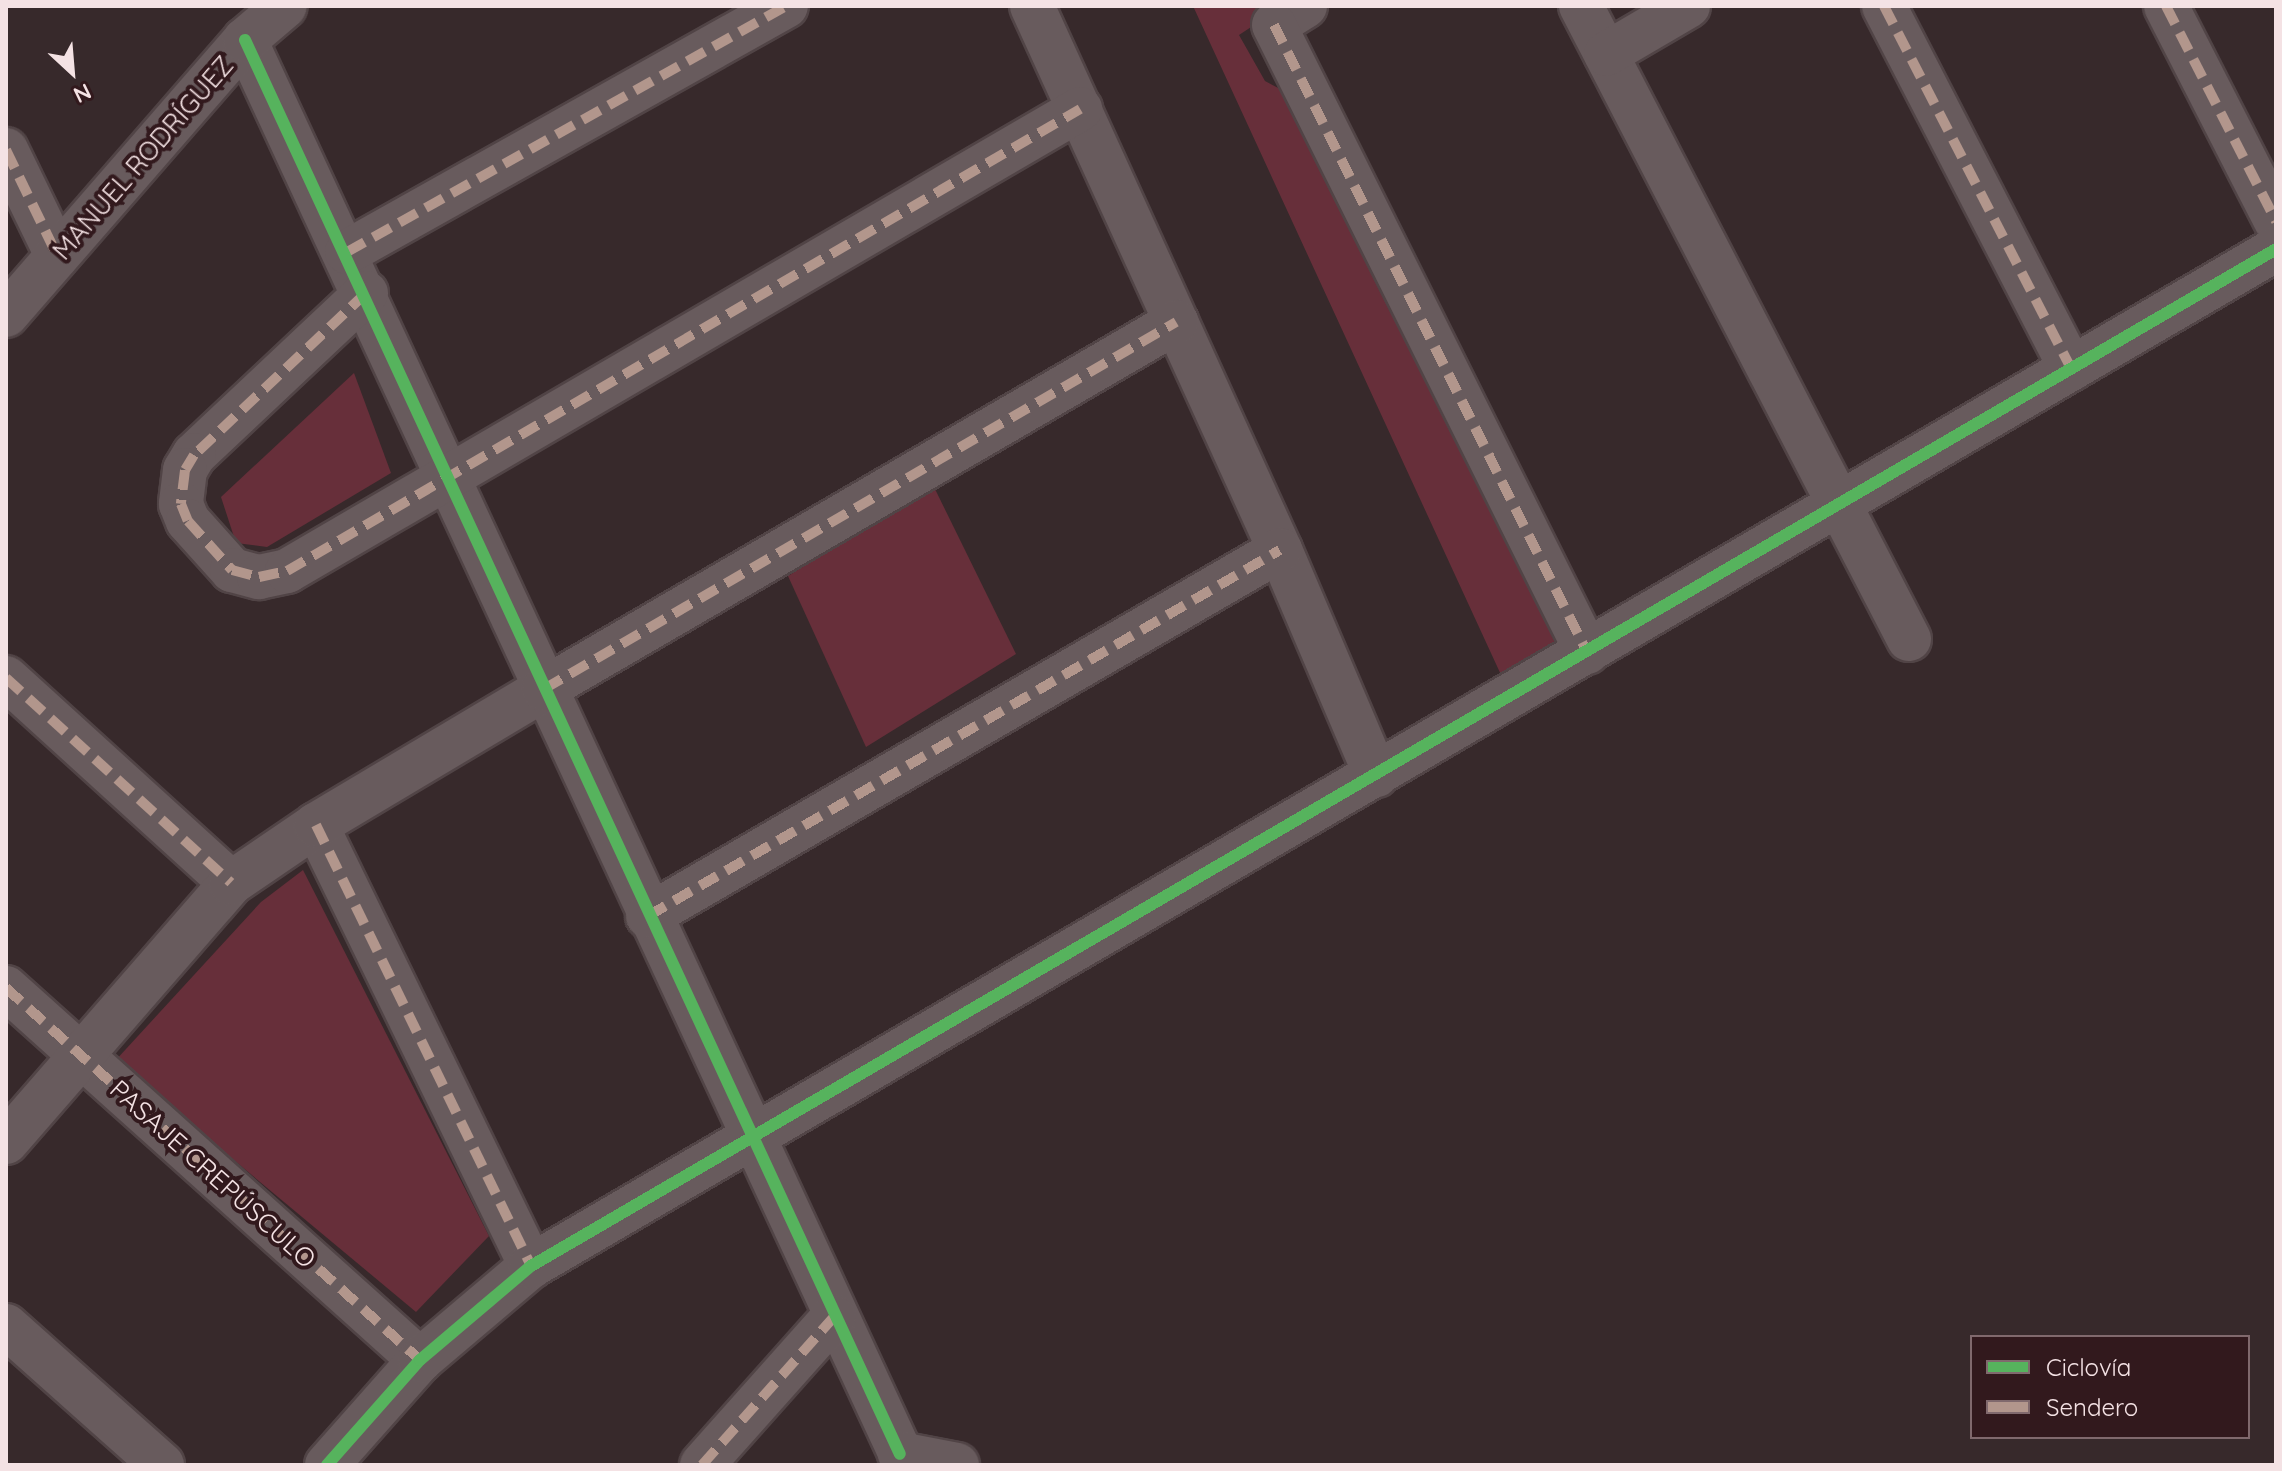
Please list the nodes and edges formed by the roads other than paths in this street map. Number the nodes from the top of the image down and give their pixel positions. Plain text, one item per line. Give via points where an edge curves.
1 (285, 6) edge
2 (786, 6) edge
3 (1032, 6) edge
4 (1305, 6) edge
5 (1581, 6) edge
6 (1688, 6) edge
7 (1884, 6) edge
8 (2166, 6) edge
9 (245, 40) junction
10 (1606, 54) junction
11 (1080, 109) junction
12 (6, 150) edge
13 (2276, 221) edge
14 (2276, 249) edge
15 (347, 252) junction
16 (57, 255) junction
17 (366, 293) junction
18 (6, 315) edge
19 (1176, 322) junction
20 (2071, 369) junction
21 (448, 474) junction
22 (1837, 505) junction
23 (1280, 550) junction
24 (1909, 639) dead end
25 (1587, 652) junction
26 (6, 678) edge
27 (544, 689) junction
28 (1376, 775) junction
29 (316, 825) junction
30 (231, 883) junction
31 (648, 916) junction
32 (6, 988) edge
33 (81, 1055) junction
34 (752, 1139) junction
35 (6, 1142) edge
36 (531, 1266) junction
37 (834, 1317) junction
38 (6, 1326) edge
39 (420, 1360) junction
40 (903, 1459) edge
41 (162, 1465) edge
42 (327, 1465) edge
43 (702, 1465) edge
44 (957, 1465) edge

1 - 9 street, MANUEL RODRÍGUEZ
2 - 15 street
3 - 11 street
4 - 25 street via 1274,25
5 - 10 street
6 - 10 street
7 - 20 street
8 - 13 street
9 - 15 street
9 - 16 street, MANUEL RODRÍGUEZ
10 - 22 street
11 - 19 street
11 - 21 street
12 - 16 street
14 - 20 street
15 - 17 street
16 - 18 street, MANUEL RODRÍGUEZ
17 - 21 street
17 - 21 street via 194,455 180,487 188,521 232,570 273,576
19 - 23 street
19 - 27 street
20 - 22 street
21 - 27 street
22 - 24 street
22 - 25 street
23 - 28 street
23 - 31 street
25 - 28 street
26 - 30 street
27 - 29 street
27 - 31 street
28 - 34 street
29 - 30 street
29 - 36 street
30 - 33 street
31 - 34 street
32 - 33 street, PASAJE CREPÚSCULO
33 - 35 street
33 - 39 street, PASAJE CREPÚSCULO
34 - 36 street
34 - 37 street
36 - 39 street
37 - 40 street
37 - 43 street
38 - 41 street
39 - 42 street
40 - 44 street

